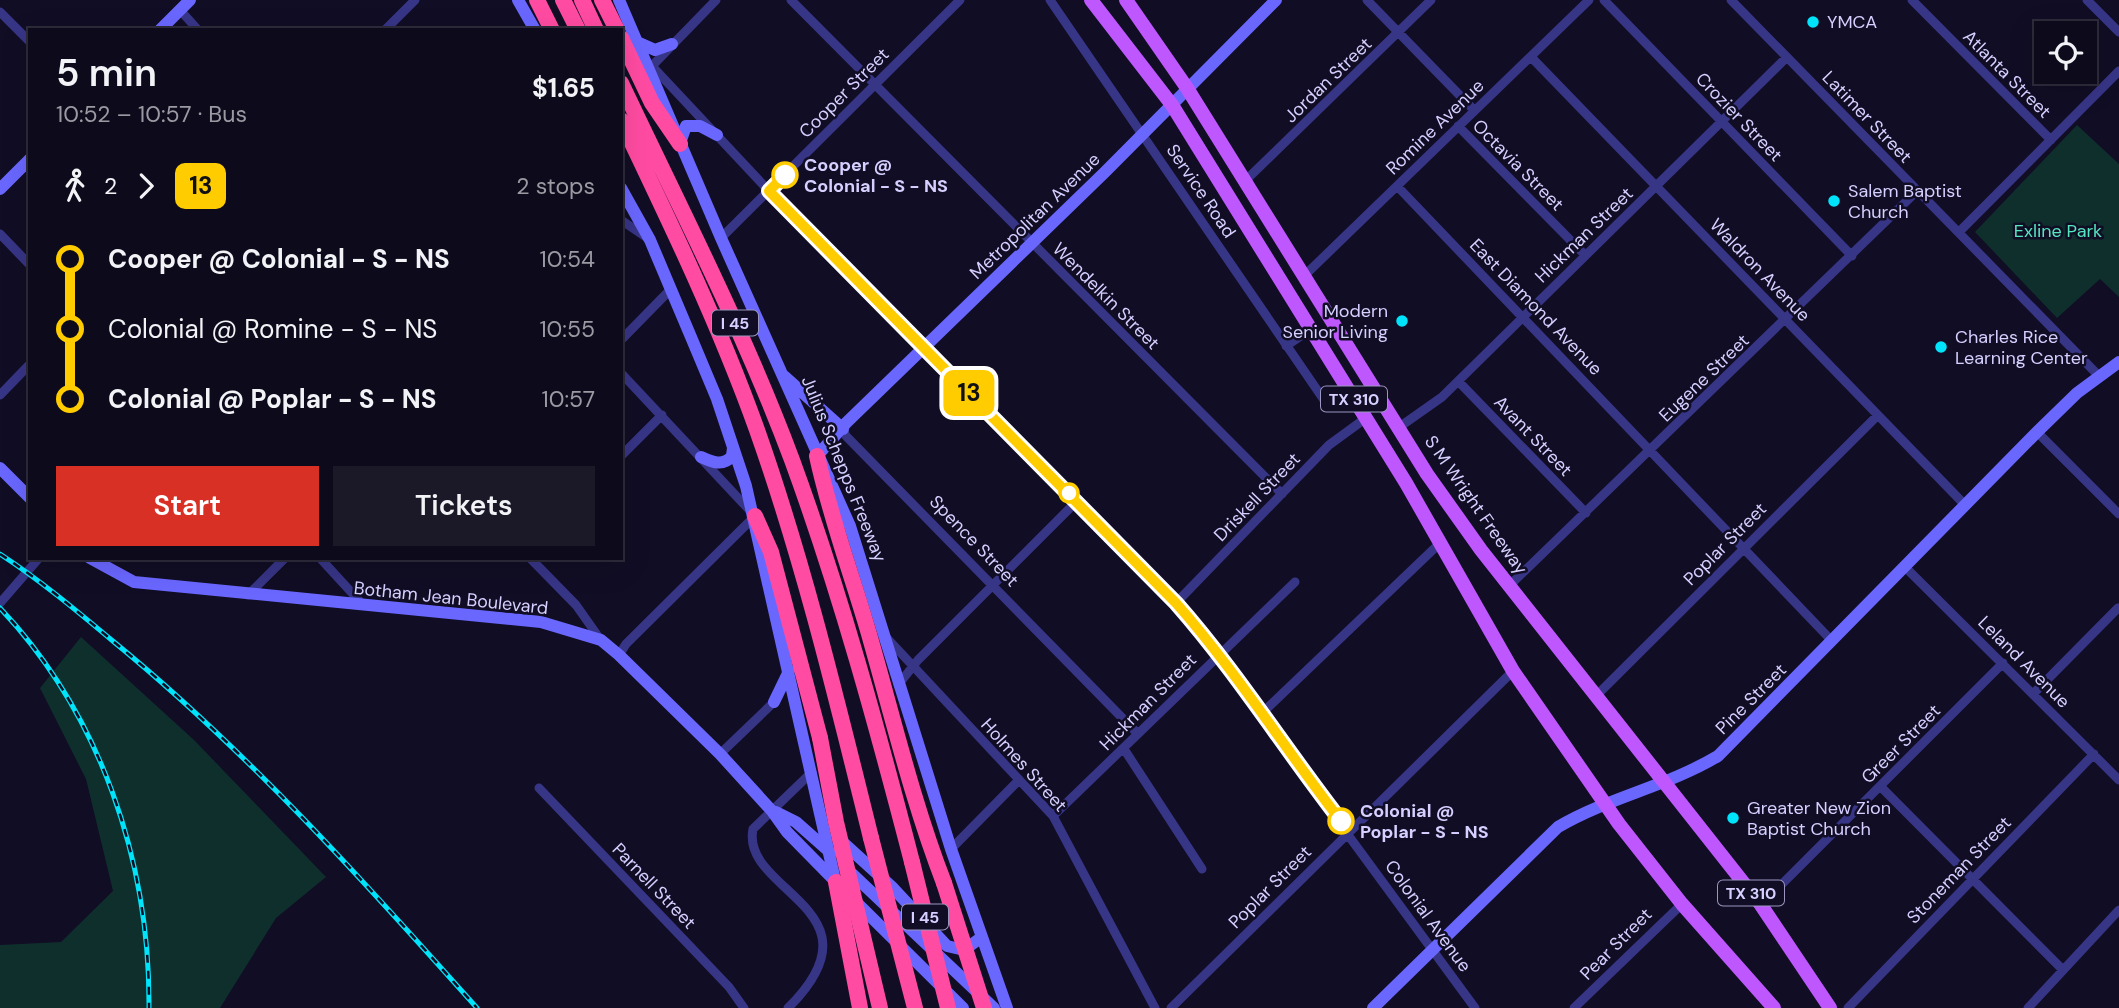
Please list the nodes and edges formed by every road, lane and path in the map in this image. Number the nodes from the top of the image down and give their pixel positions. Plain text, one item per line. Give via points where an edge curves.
1 (190, 0) edge
2 (415, 0) edge
3 (518, 0) edge
4 (537, 0) edge
5 (563, 0) edge
6 (582, 0) edge
7 (602, 0) edge
8 (619, 0) edge
9 (716, 0) edge
10 (791, 0) edge
11 (960, 0) edge
12 (1050, 0) edge
13 (1091, 0) edge
14 (1126, 0) edge
15 (1276, 0) edge
16 (1367, 0) edge
17 (1431, 0) edge
18 (1589, 0) edge
19 (1604, 0) edge
20 (1731, 0) edge
21 (1912, 0) edge
22 (2087, 0) edge
23 (180, 10) junction
24 (0, 12) edge
25 (162, 28) edge
26 (196, 28) edge
27 (387, 28) edge
28 (534, 28) edge
29 (551, 28) edge
30 (577, 28) edge
31 (595, 28) edge
32 (616, 28) edge
33 (1399, 32) junction
34 (2119, 32) edge
35 (28, 40) edge
36 (629, 40) edge
37 (672, 44) junction
38 (1531, 57) junction
39 (1787, 57) junction
40 (650, 68) junction
41 (2119, 71) edge
42 (876, 84) junction
43 (623, 87) edge
44 (1187, 88) junction
45 (1172, 105) junction
46 (1474, 110) junction
47 (1722, 122) junction
48 (623, 124) edge
49 (1458, 126) junction
50 (1144, 133) junction
51 (717, 135) junction
52 (2050, 140) junction
53 (680, 144) junction
54 (28, 161) edge
55 (1245, 181) junction
56 (1397, 186) junction
57 (1657, 187) junction
58 (0, 189) edge
59 (769, 191) junction
60 (1917, 191) junction
61 (623, 192) edge
62 (623, 221) edge
63 (1959, 232) junction
64 (0, 234) edge
65 (721, 239) junction
66 (650, 240) junction
67 (1031, 243) junction
68 (1585, 255) junction
69 (1852, 256) junction
70 (28, 263) edge
71 (1304, 276) junction
72 (670, 289) junction
73 (1523, 316) junction
74 (1786, 321) junction
75 (1311, 329) junction
76 (623, 338) edge
77 (1286, 346) junction
78 (924, 348) junction
79 (2119, 362) edge
80 (28, 367) edge
81 (623, 375) edge
82 (784, 376) junction
83 (2099, 376) junction
84 (1458, 380) junction
85 (0, 395) edge
86 (1324, 400) dead end
87 (662, 415) junction
88 (1878, 415) junction
89 (1366, 418) junction
90 (1398, 428) junction
91 (843, 429) junction
92 (2037, 432) junction
93 (733, 448) junction
94 (1652, 450) junction
95 (623, 454) edge
96 (817, 456) junction
97 (701, 457) junction
98 (0, 468) edge
99 (1282, 494) junction
100 (28, 496) edge
101 (1077, 501) junction
102 (1966, 506) junction
103 (1586, 513) junction
104 (2119, 514) edge
105 (755, 516) junction
106 (1440, 543) junction
107 (1743, 548) junction
108 (37, 560) edge
109 (94, 560) edge
110 (283, 560) edge
111 (322, 560) edge
112 (532, 560) edge
113 (1905, 567) junction
114 (1295, 582) dead end
115 (992, 584) junction
116 (1509, 586) junction
117 (248, 594) junction
118 (0, 603) edge
119 (1176, 603) junction
120 (365, 606) junction
121 (2118, 608) edge
122 (885, 635) junction
123 (601, 640) junction
124 (1832, 641) junction
125 (1220, 653) junction
126 (619, 655) junction
127 (2003, 663) junction
128 (915, 666) junction
129 (789, 671) junction
130 (1513, 671) junction
131 (898, 685) junction
132 (2034, 693) junction
133 (1596, 696) junction
134 (794, 698) junction
135 (774, 702) junction
136 (1260, 715) junction
137 (1138, 734) junction
138 (1124, 750) junction
139 (720, 754) junction
140 (2094, 754) junction
141 (812, 772) junction
142 (1019, 780) junction
143 (2119, 780) edge
144 (1664, 783) junction
145 (1881, 787) junction
146 (539, 788) dead end
147 (1606, 804) junction
148 (772, 811) junction
149 (1053, 816) junction
150 (824, 827) junction
151 (1348, 831) junction
152 (951, 849) junction
153 (828, 850) junction
154 (1202, 869) dead end
155 (1972, 879) junction
156 (836, 882) junction
157 (1682, 904) junction
158 (1761, 905) junction
159 (2119, 911) edge
160 (982, 936) junction
161 (1433, 949) junction
162 (2063, 970) junction
163 (939, 972) junction
164 (1002, 991) junction
165 (1772, 1007) edge
166 (744, 1008) edge
167 (788, 1008) edge
168 (860, 1008) edge
169 (880, 1008) edge
170 (915, 1008) edge
171 (948, 1008) edge
172 (955, 1008) edge
173 (963, 1008) edge
174 (984, 1008) edge
175 (993, 1008) edge
176 (1007, 1008) edge
177 (1155, 1008) edge
178 (1171, 1008) edge
179 (1373, 1008) edge
180 (1475, 1008) edge
181 (1574, 1008) edge
182 (1830, 1008) edge
183 (1848, 1008) edge
184 (2028, 1008) edge

1 - 23 main road
2 - 27 street
3 - 28 main road
4 - 29 highway
5 - 30 highway
6 - 31 highway
7 - 32 highway
8 - 36 main road, Julius Schepps Freeway
9 - 37 street
10 - 42 street, Wendelkin Street
11 - 42 street, Cooper Street
12 - 50 street, Service Road
13 - 45 main road, TX 310
14 - 44 main road, S M Wright Freeway / TX 310
15 - 44 main road, Metropolitan Avenue
16 - 33 street, Octavia Street
17 - 33 street, Jordan Street
18 - 38 street, Romine Avenue
19 - 47 street, Crozier Street
20 - 39 street, Latimer Street
21 - 52 street, Atlanta Street
22 - 34 street
23 - 25 main road
23 - 26 street
24 - 35 street
33 - 46 street, Octavia Street
33 - 55 street, Jordan Street
36 - 37 main road via 655,50
36 - 40 main road, Julius Schepps Freeway
36 - 53 highway via 652,103
37 - 40 street
38 - 46 street, Romine Avenue
38 - 57 street, Waldron Avenue
39 - 47 street, Hickman Street
39 - 60 street, Latimer Street
40 - 51 street, Colonial Avenue
40 - 53 main road, Julius Schepps Freeway
41 - 52 street
42 - 59 street, Cooper Street
42 - 67 street, Wendelkin Street
43 - 163 highway, I 45, bridge via 733,317 792,460 849,636
44 - 45 main road, Metropolitan Avenue
44 - 55 main road, S M Wright Freeway / TX 310
45 - 50 main road, Metropolitan Avenue
45 - 75 main road, TX 310
46 - 49 street, Romine Avenue
47 - 57 street, Hickman Street
47 - 69 street, Crozier Street
48 - 170 highway, I 45, bridge via 701,289 764,451 804,578
49 - 56 street, Romine Avenue
49 - 68 street, Octavia Street
50 - 67 main road, Metropolitan Avenue
50 - 77 street, Service Road
51 - 53 main road via 700,126 686,126
51 - 59 street, Colonial Avenue
52 - 63 street
53 - 65 main road, Julius Schepps Freeway
54 - 58 main road
55 - 71 main road, S M Wright Freeway / TX 310
56 - 71 street, Romine Avenue
56 - 73 street, East Diamond Avenue
57 - 68 street, Hickman Street
57 - 74 street, Waldron Avenue
59 - 65 street, Cooper Street
59 - 78 street, Colonial Avenue
60 - 63 street, Latimer Street
60 - 69 street, Eugene Street
61 - 66 main road
62 - 66 street
63 - 83 street, Latimer Street
64 - 70 street
65 - 82 main road, Julius Schepps Freeway
66 - 72 main road
67 - 78 main road, Metropolitan Avenue
67 - 99 street, Wendelkin Street
68 - 73 street, Hickman Street
69 - 74 street, Eugene Street
71 - 90 main road, S M Wright Freeway / TX 310
72 - 76 street
72 - 93 main road
73 - 84 street, Hickman Street
73 - 94 street, East Diamond Avenue
74 - 88 street, Waldron Avenue
74 - 94 street, Eugene Street
75 - 77 street
75 - 89 main road, TX 310
77 - 86 street, Service Road
78 - 91 main road, Metropolitan Avenue
78 - 101 street, Colonial Avenue
79 - 83 main road, Pine Street
80 - 85 street
81 - 87 street
82 - 91 main road, Spence Street
82 - 96 main road, Julius Schepps Freeway
83 - 92 main road, Pine Street
84 - 90 street, Hickman Street via 1425,411
84 - 103 street, Avant Street
87 - 95 street
87 - 97 street
88 - 102 street, Waldron Avenue
88 - 107 street, Poplar Street
89 - 99 street, Driskell Street via 1329,444
89 - 106 main road, TX 310
90 - 116 main road, S M Wright Freeway / TX 310
91 - 96 main road, Metropolitan Avenue
91 - 115 street, Spence Street
92 - 102 main road, Pine Street
92 - 104 street
93 - 97 main road via 732,456 722,462
93 - 105 main road
94 - 103 street, Eugene Street
94 - 107 street, East Diamond Avenue
96 - 122 main road, Julius Schepps Freeway via 850,526
96 - 174 highway, bridge via 919,810
97 - 105 street
98 - 100 main road
99 - 119 street, Driskell Street
101 - 115 street
101 - 119 street, Colonial Avenue
102 - 113 main road, Pine Street
103 - 116 street, Eugene Street
105 - 126 street
105 - 129 main road
105 - 169 highway, bridge via 771,552 820,738
106 - 130 main road, TX 310
106 - 136 street
107 - 124 street, East Diamond Avenue
107 - 133 street, Poplar Street
108 - 118 street
109 - 117 main road, Botham Jean Boulevard via 134,582
110 - 117 street
111 - 120 street
112 - 123 street via 576,605
113 - 124 main road, Pine Street
113 - 127 street, Leland Avenue
114 - 125 street, Hickman Street
115 - 128 street
115 - 137 street, Spence Street
116 - 133 main road, S M Wright Freeway / TX 310
117 - 120 main road, Botham Jean Boulevard
119 - 125 street, Colonial Avenue
120 - 123 main road, Botham Jean Boulevard via 541,622
121 - 132 street
122 - 128 street, Holmes Street
122 - 131 main road, Julius Schepps Freeway
123 - 126 main road, Botham Jean Boulevard
124 - 144 main road, Pine Street via 1718,756
125 - 136 street, Colonial Avenue
125 - 137 street, Hickman Street
126 - 139 main road, Botham Jean Boulevard
127 - 132 street, Leland Avenue
127 - 145 street, Greer Street
128 - 131 street
128 - 142 street, Holmes Street
129 - 134 main road
129 - 135 main road
130 - 147 main road, TX 310
130 - 151 street, Poplar Street
131 - 152 main road, Julius Schepps Freeway
132 - 140 street, Leland Avenue
133 - 144 main road, S M Wright Freeway / TX 310
134 - 135 main road via 786,696
134 - 141 main road
135 - 139 street
136 - 151 street, Colonial Avenue
137 - 138 street, Hickman Street
138 - 149 street, Hickman Street
138 - 154 street
139 - 148 main road, Botham Jean Boulevard
140 - 143 street, Leland Avenue
140 - 155 street, Stoneman Street
141 - 148 street
141 - 150 main road
142 - 149 street, Holmes Street
142 - 152 street
144 - 147 main road, Pine Street
144 - 158 main road, S M Wright Freeway / TX 310
145 - 155 street
145 - 158 street, Greer Street
146 - 166 street, Parnell Street
147 - 157 main road, TX 310
147 - 161 main road, Pine Street via 1573,818 1540,842
148 - 153 main road via 796,822
148 - 156 main road, Botham Jean Boulevard
148 - 167 street via 753,830 751,848 809,908 821,940 821,955 809,988
149 - 177 street, Holmes Street
150 - 153 main road
150 - 160 main road via 856,852 947,946 964,950
151 - 161 street, Colonial Avenue
151 - 178 street, Poplar Street
152 - 160 main road, Julius Schepps Freeway
153 - 156 main road
153 - 175 main road
155 - 162 street
155 - 183 street, Stoneman Street
156 - 168 highway
156 - 173 main road, Botham Jean Boulevard
157 - 165 main road, TX 310
157 - 181 street, Pear Street
158 - 182 main road, S M Wright Freeway / TX 310
159 - 162 street
160 - 164 main road, Julius Schepps Freeway
161 - 179 main road, Pine Street
161 - 180 street, Colonial Avenue
162 - 184 street
163 - 171 highway, I 45, bridge
163 - 172 highway, bridge
164 - 175 main road
164 - 176 main road, Julius Schepps Freeway

